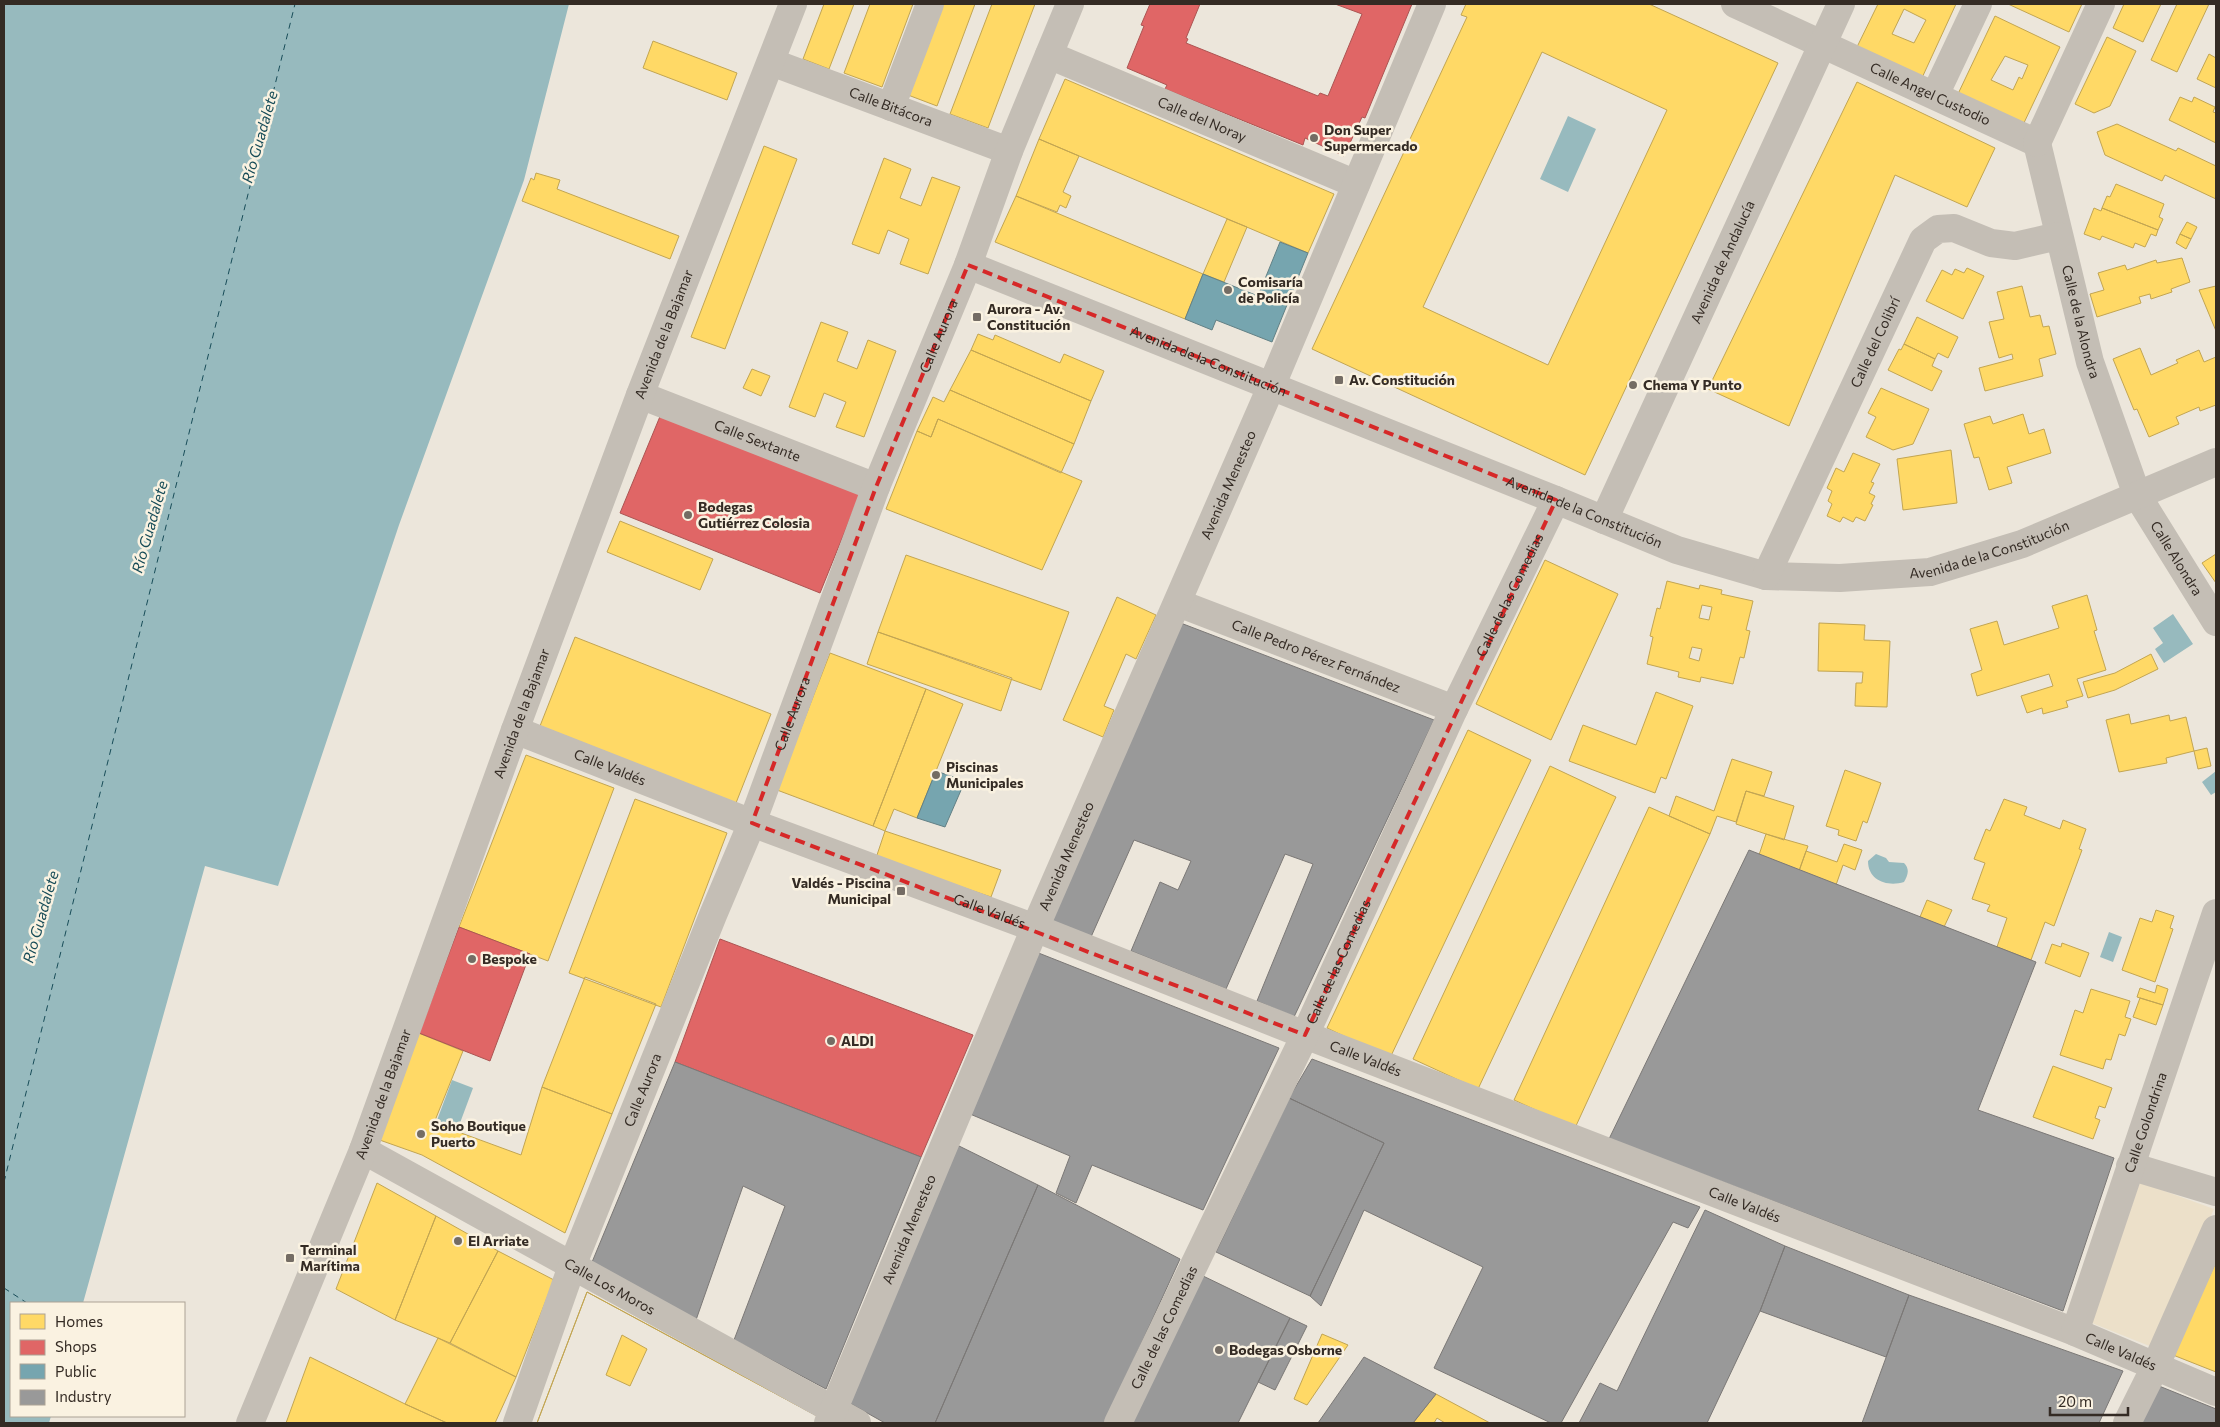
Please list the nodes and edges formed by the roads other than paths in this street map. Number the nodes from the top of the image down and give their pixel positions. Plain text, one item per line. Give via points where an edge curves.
1 (793, 4) edge
2 (930, 4) edge
3 (1070, 4) edge
4 (1432, 4) edge
5 (1735, 4) edge
6 (1841, 4) edge
7 (1978, 4) edge
8 (2101, 4) edge
9 (1823, 45) junction
10 (1049, 54) junction
11 (771, 62) junction
12 (1936, 95) junction
13 (891, 106) junction
14 (2037, 143) junction
15 (1009, 152) junction
16 (1356, 184) junction
17 (2058, 236) junction
18 (968, 265) junction
19 (1271, 387) junction
20 (640, 395) junction
21 (2216, 462) edge
22 (876, 487) junction
23 (2137, 496) junction
24 (1556, 500) junction
25 (1604, 520) junction
26 (1766, 576) junction
27 (1178, 603) junction
28 (2216, 622) edge
29 (1454, 709) junction
30 (515, 730) junction
31 (752, 823) junction
32 (2216, 913) edge
33 (1035, 928) junction
34 (1305, 1035) junction
35 (362, 1150) junction
36 (2130, 1166) junction
37 (2216, 1192) edge
38 (2216, 1229) edge
39 (572, 1266) junction
40 (2076, 1332) junction
41 (2156, 1367) junction
42 (2216, 1392) edge
43 (831, 1417) edge
44 (250, 1423) edge
45 (517, 1423) edge
46 (857, 1423) edge
47 (1118, 1423) edge
48 (2127, 1423) edge

1 - 11 street, Avenida de la Bajamar
2 - 13 street
3 - 10 street, Calle Aurora
4 - 16 street, Avenida Menesteo
5 - 9 street, Calle Angel Custodio
6 - 9 street, Avenida de Andalucía
7 - 12 street
8 - 14 street
9 - 12 street, Calle Angel Custodio
9 - 25 street, Avenida de Andalucía
10 - 15 street, Calle Aurora
10 - 16 street, Calle del Noray
11 - 13 street, Calle Bitácora
11 - 20 street, Avenida de la Bajamar
12 - 14 street, Calle Angel Custodio
13 - 15 street, Calle Bitácora
14 - 17 street, Calle de la Alondra
15 - 18 street, Calle Aurora
16 - 19 street, Avenida Menesteo
17 - 23 street, Calle de la Alondra via 2090,362
17 - 26 street, Calle del Colibrí via 2016,246 1992,243 1954,228 1938,229 1923,240
18 - 19 street, Avenida de la Constitución
18 - 22 street, Calle Aurora
19 - 24 street, Avenida de la Constitución
19 - 27 street, Avenida Menesteo
20 - 22 street, Calle Sextante
20 - 30 street, Avenida de la Bajamar
21 - 23 street, Avenida de la Constitución
22 - 31 street, Calle Aurora
23 - 26 street, Avenida de la Constitución via 2022,544 1930,572 1840,578
23 - 28 street, Calle Alondra
24 - 25 street, Avenida de la Constitución
24 - 29 street, Calle de las Comedias
25 - 26 street, Avenida de la Constitución via 1677,550
27 - 29 street, Calle Pedro Pérez Fernández
27 - 33 street, Avenida Menesteo
29 - 34 street, Calle de las Comedias
30 - 31 street, Calle Valdés
30 - 35 street, Avenida de la Bajamar
31 - 33 street, Calle Valdés
31 - 39 street, Calle Aurora
32 - 36 street, Calle Golondrina
33 - 34 street, Calle Valdés
33 - 43 street, Avenida Menesteo
34 - 40 street, Calle Valdés
34 - 47 street, Calle de las Comedias
35 - 39 street, Calle Los Moros
35 - 44 street, Avenida de la Bajamar
36 - 37 street
36 - 40 street, Calle Golondrina
38 - 41 street
39 - 43 street, Calle Los Moros
39 - 45 street, Calle Aurora
40 - 41 street, Calle Valdés
41 - 42 street, Calle Valdés
41 - 48 street
43 - 46 street, Calle Los Moros

